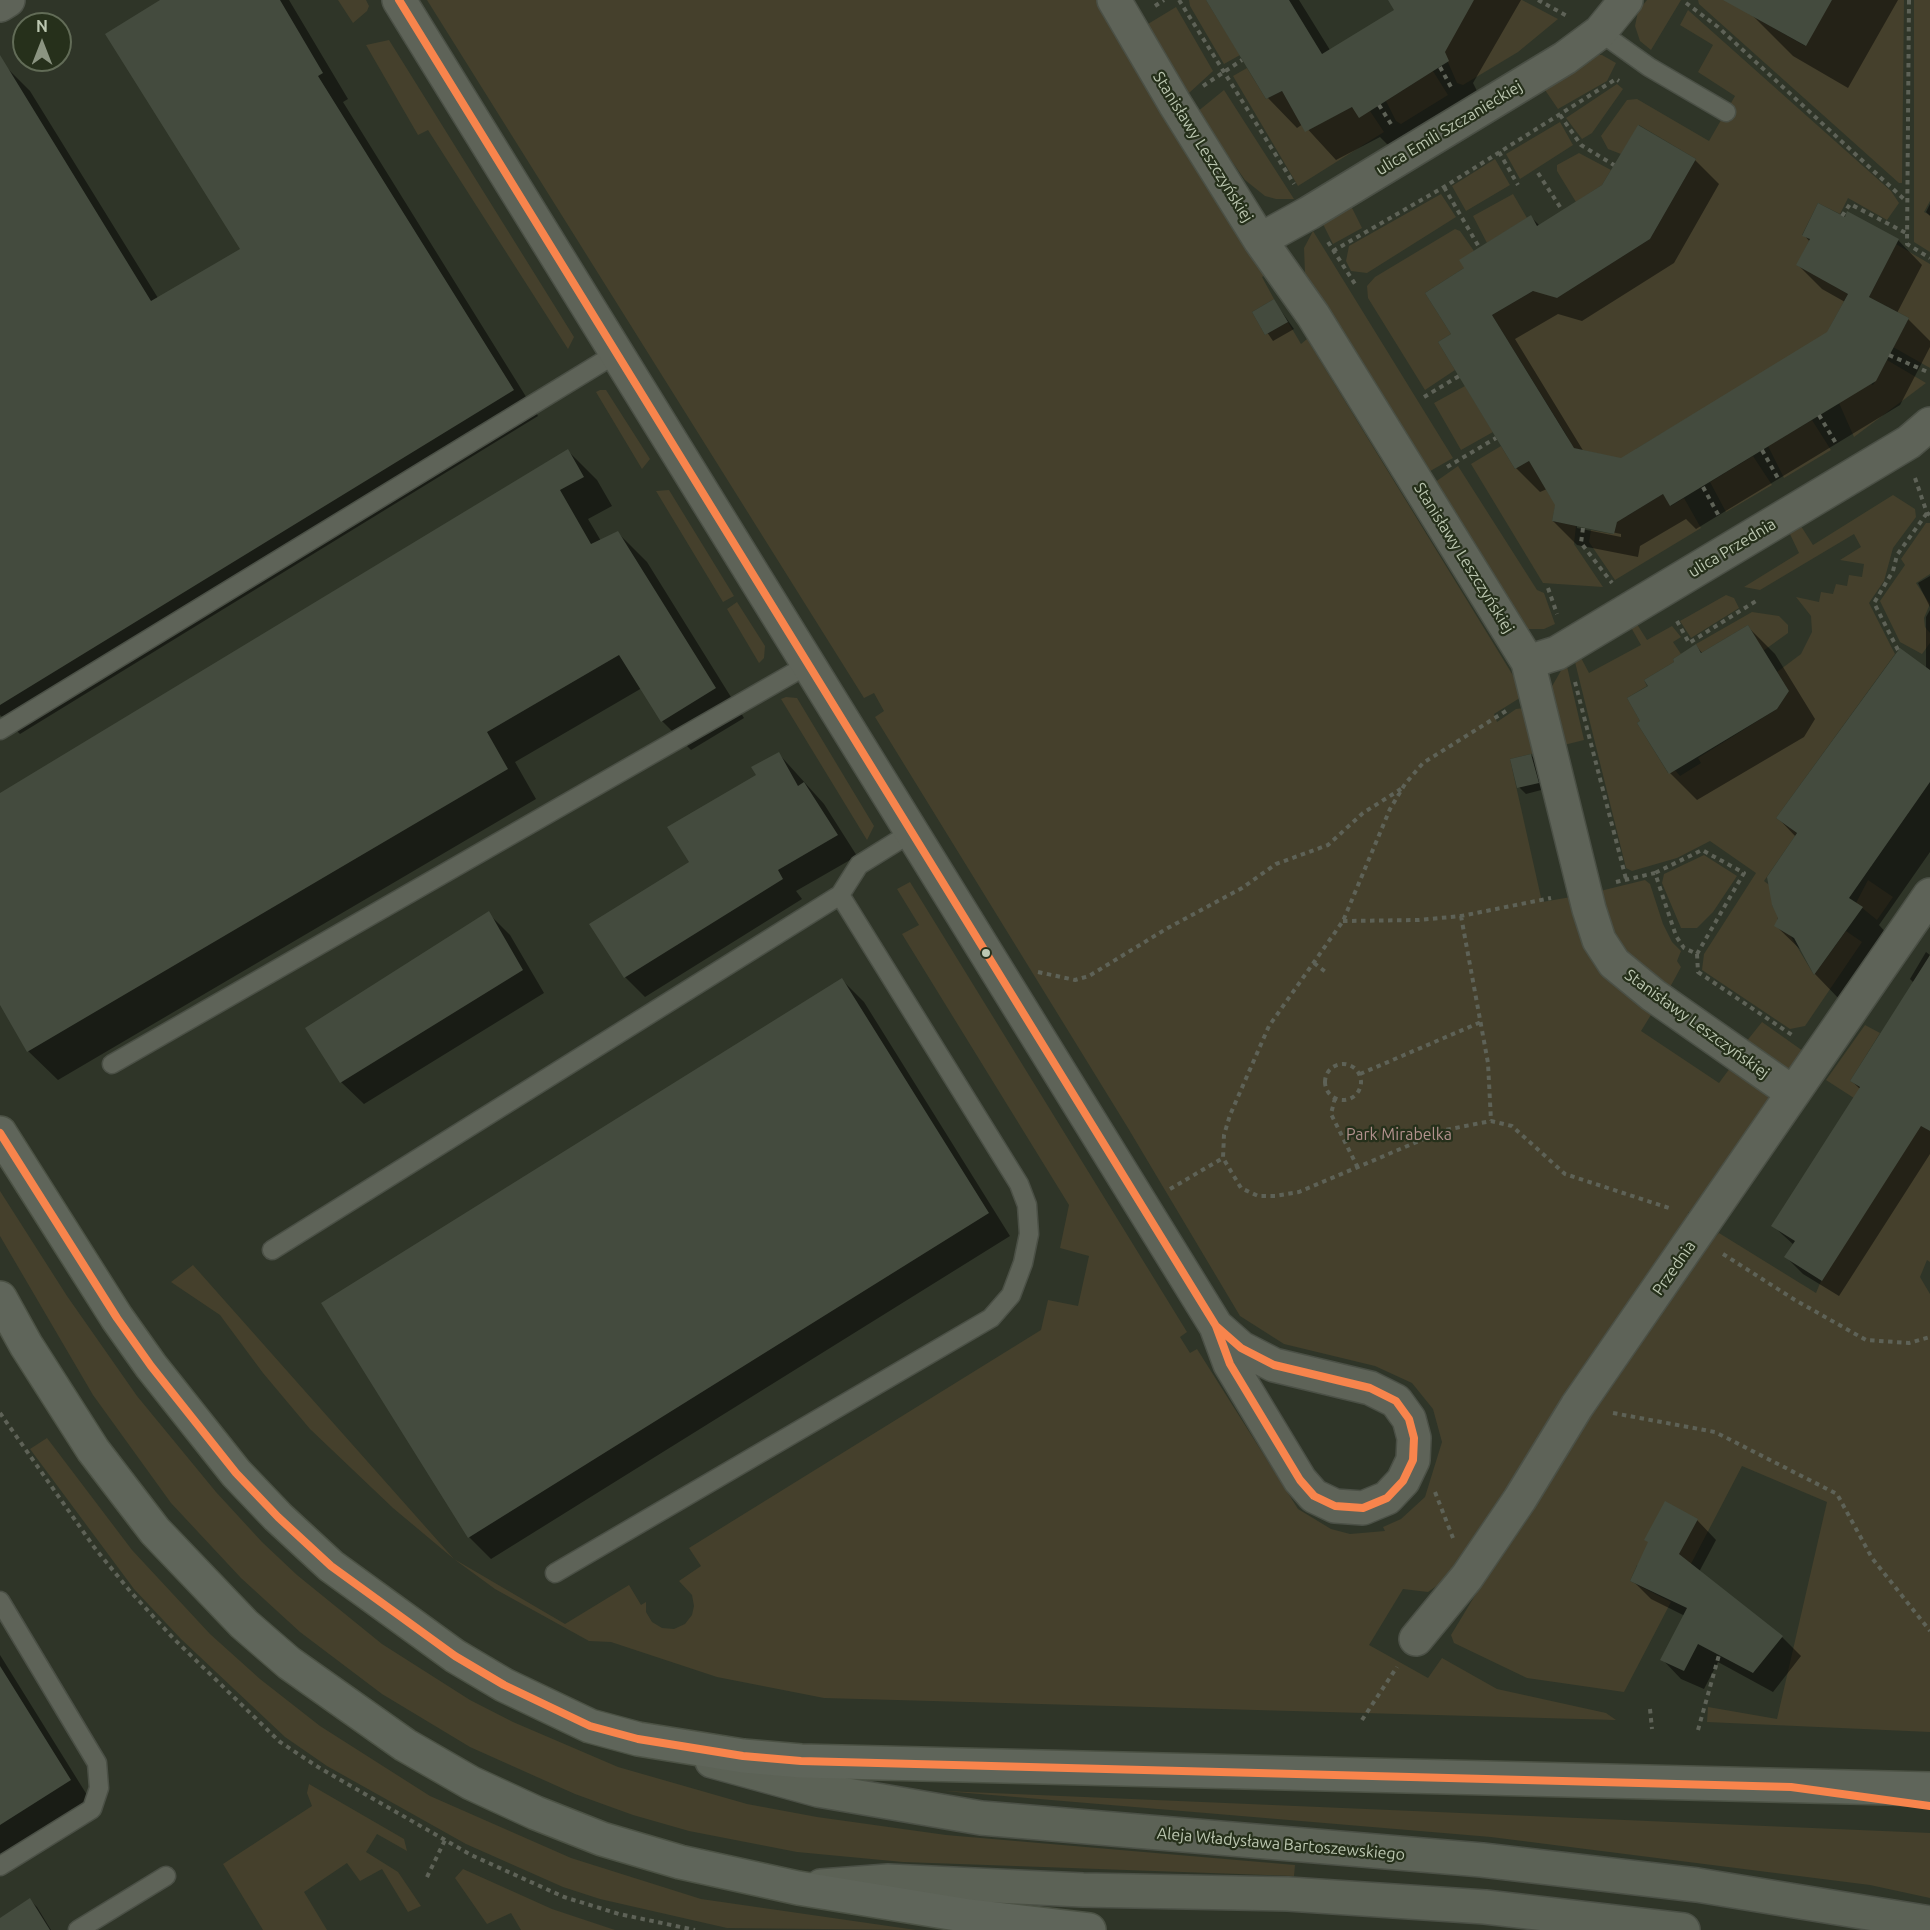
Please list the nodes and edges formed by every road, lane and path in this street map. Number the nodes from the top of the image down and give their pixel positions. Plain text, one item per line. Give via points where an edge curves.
1 (8, 0) edge
2 (399, 0) edge
3 (1114, 0) edge
4 (1179, 0) edge
5 (1538, 0) edge
6 (1626, 0) edge
7 (1909, 0) edge
8 (1686, 3) dead end
9 (0, 5) edge
10 (1587, 26) junction
11 (1242, 60) dead end
12 (1440, 67) dead end
13 (1224, 73) junction
14 (1624, 84) dead end
15 (1457, 98) dead end
16 (1175, 104) junction
17 (1379, 105) dead end
18 (1726, 112) dead end
19 (1560, 115) junction
20 (1396, 133) dead end
21 (1499, 152) junction
22 (1614, 165) dead end
23 (1538, 173) dead end
24 (1518, 185) dead end
25 (1444, 187) junction
26 (1906, 201) junction
27 (1562, 210) dead end
28 (1309, 213) junction
29 (1842, 216) dead end
30 (1906, 233) junction
31 (1260, 240) junction
32 (1479, 247) dead end
33 (1333, 251) junction
34 (1930, 258) edge
35 (1355, 284) dead end
36 (617, 353) junction
37 (1889, 355) dead end
38 (1930, 373) edge
39 (1459, 376) dead end
40 (1424, 397) dead end
41 (1819, 415) dead end
42 (1930, 424) edge
43 (1496, 438) dead end
44 (1762, 450) dead end
45 (1841, 454) dead end
46 (1418, 485) junction
47 (1703, 487) dead end
48 (1784, 488) dead end
49 (1927, 513) dead end
50 (1724, 524) dead end
51 (1583, 528) dead end
52 (1548, 588) dead end
53 (1620, 589) dead end
54 (1756, 601) dead end
55 (1685, 635) dead end
56 (1568, 646) junction
57 (1898, 650) dead end
58 (1528, 662) junction
59 (809, 664) junction
60 (1536, 693) junction
61 (0, 730) edge
62 (1403, 788) junction
63 (912, 832) junction
64 (1655, 873) junction
65 (1626, 879) junction
66 (1585, 891) junction
67 (840, 895) junction
68 (1930, 895) edge
69 (1461, 916) junction
70 (1343, 921) junction
71 (1697, 954) junction
72 (1314, 963) junction
73 (1034, 971) dead end
74 (1327, 973) dead end
75 (1481, 1022) junction
76 (1793, 1036) dead end
77 (112, 1064) dead end
78 (1359, 1074) junction
79 (1793, 1093) junction
80 (1335, 1098) junction
81 (1491, 1121) junction
82 (0, 1134) edge
83 (1223, 1158) junction
84 (1357, 1166) junction
85 (1142, 1205) junction
86 (1704, 1226) junction
87 (272, 1250) dead end
88 (0, 1298) edge
89 (1216, 1326) junction
90 (1930, 1336) edge
91 (1577, 1406) junction
92 (1432, 1486) dead end
93 (555, 1573) dead end
94 (1467, 1577) junction
95 (0, 1601) edge
96 (1930, 1631) edge
97 (1416, 1639) joint
98 (1719, 1655) dead end
99 (1650, 1709) dead end
100 (1362, 1720) dead end
101 (1652, 1729) dead end
102 (1698, 1730) dead end
103 (638, 1739) junction
104 (1791, 1787) junction
105 (1930, 1789) edge
106 (1930, 1806) edge
107 (445, 1840) dead end
108 (0, 1866) edge
109 (166, 1876) dead end
110 (427, 1877) dead end
111 (798, 1888) junction
112 (1930, 1923) edge
113 (78, 1930) edge
114 (1089, 1930) edge
115 (1683, 1930) edge

1 - 9 street
2 - 36 street
3 - 16 street, Stanisławy Leszczyńskiej
4 - 13 path
5 - 10 path
6 - 10 street, ulica Emili Szczanieckiej
7 - 26 path
8 - 26 path via 1718,27
10 - 18 lane
10 - 28 street, ulica Emili Szczanieckiej via 1565,58
11 - 13 path
12 - 15 path
13 - 16 path
13 - 28 path via 1298,189
14 - 19 path via 1616,79
16 - 31 street, Stanisławy Leszczyńskiej
17 - 20 path
19 - 21 path
19 - 22 path via 1581,145
21 - 24 path
21 - 25 path
23 - 27 path
25 - 32 path
25 - 33 path
26 - 30 path
28 - 31 street, ulica Emili Szczanieckiej
28 - 33 path
29 - 30 path via 1850,204
30 - 34 path via 1907,244
31 - 46 street, Stanisławy Leszczyńskiej via 1313,315
33 - 35 path
36 - 59 street
36 - 61 lane
37 - 38 path
39 - 40 path
41 - 45 path
42 - 56 street, ulica Przednia via 1909,442
43 - 46 path
44 - 48 path
46 - 58 street, Stanisławy Leszczyńskiej
47 - 50 path
49 - 57 path via 1897,555 1893,571 1874,603
51 - 53 path via 1581,543
52 - 56 path
54 - 55 path via 1691,645
56 - 58 street, ulica Przednia
56 - 65 path
58 - 60 street, Stanisławy Leszczyńskiej
59 - 63 street
59 - 77 lane
60 - 62 path via 1423,763
60 - 66 street, Stanisławy Leszczyńskiej
62 - 70 path via 1390,809
62 - 73 path via 1363,813 1328,845 1276,864 1242,888 1089,976 1075,980
63 - 67 lane via 859,866
63 - 85 street
64 - 65 path
64 - 71 path via 1676,936 1684,948
64 - 71 path via 1702,850 1744,873
65 - 66 path
66 - 69 path
66 - 79 street, Stanisławy Leszczyńskiej via 1599,940 1614,963
67 - 87 lane
67 - 93 lane via 1019,1184 1027,1205 1029,1234 1011,1295 991,1318
68 - 79 street, Przednia
69 - 70 path
69 - 75 path
70 - 72 path
71 - 76 path via 1698,972
72 - 74 path
72 - 83 path via 1269,1026 1230,1115
75 - 78 path
75 - 81 path
78 - 80 path via 1360,1086 1354,1096
78 - 80 path via 1345,1064 1328,1071 1325,1088
79 - 86 street, Przednia
80 - 84 path via 1331,1114
81 - 84 path via 1445,1130
81 - 86 path via 1512,1126 1565,1173 1690,1215
82 - 103 main road, Aleja Władysława Bartoszewskiego via 144,1356 236,1473 278,1517 332,1566 455,1656 504,1685 590,1726
83 - 84 path via 1241,1188 1258,1196 1299,1192
83 - 85 path
85 - 89 street
86 - 90 path via 1722,1253 1866,1340 1909,1343
86 - 91 street, Przednia
88 - 111 main road via 93,1450 154,1531 244,1624 342,1703 471,1783 536,1813 602,1839 680,1862
89 - 89 street via 1230,1364 1300,1480 1314,1496 1335,1506 1363,1508 1387,1498 1403,1481 1413,1461 1414,1438 1409,1419 1396,1401 1370,1388 1274,1365 1241,1348
91 - 94 street, Przednia
91 - 96 path via 1715,1432 1838,1494 1872,1558
92 - 94 path
94 - 97 street, Przednia
95 - 108 lane via 97,1763 99,1788 92,1809
97 - 100 path
98 - 102 path
99 - 101 path
103 - 104 main road, Aleja Władysława Bartoszewskiego via 801,1761
103 - 112 main road, Aleja Władysława Bartoszewskiego via 818,1790 981,1818 1482,1860 1697,1885
104 - 105 main road
104 - 106 main road
107 - 110 path
109 - 113 lane
111 - 114 main road via 969,1916
111 - 115 main road via 888,1881 1288,1894 1485,1907

